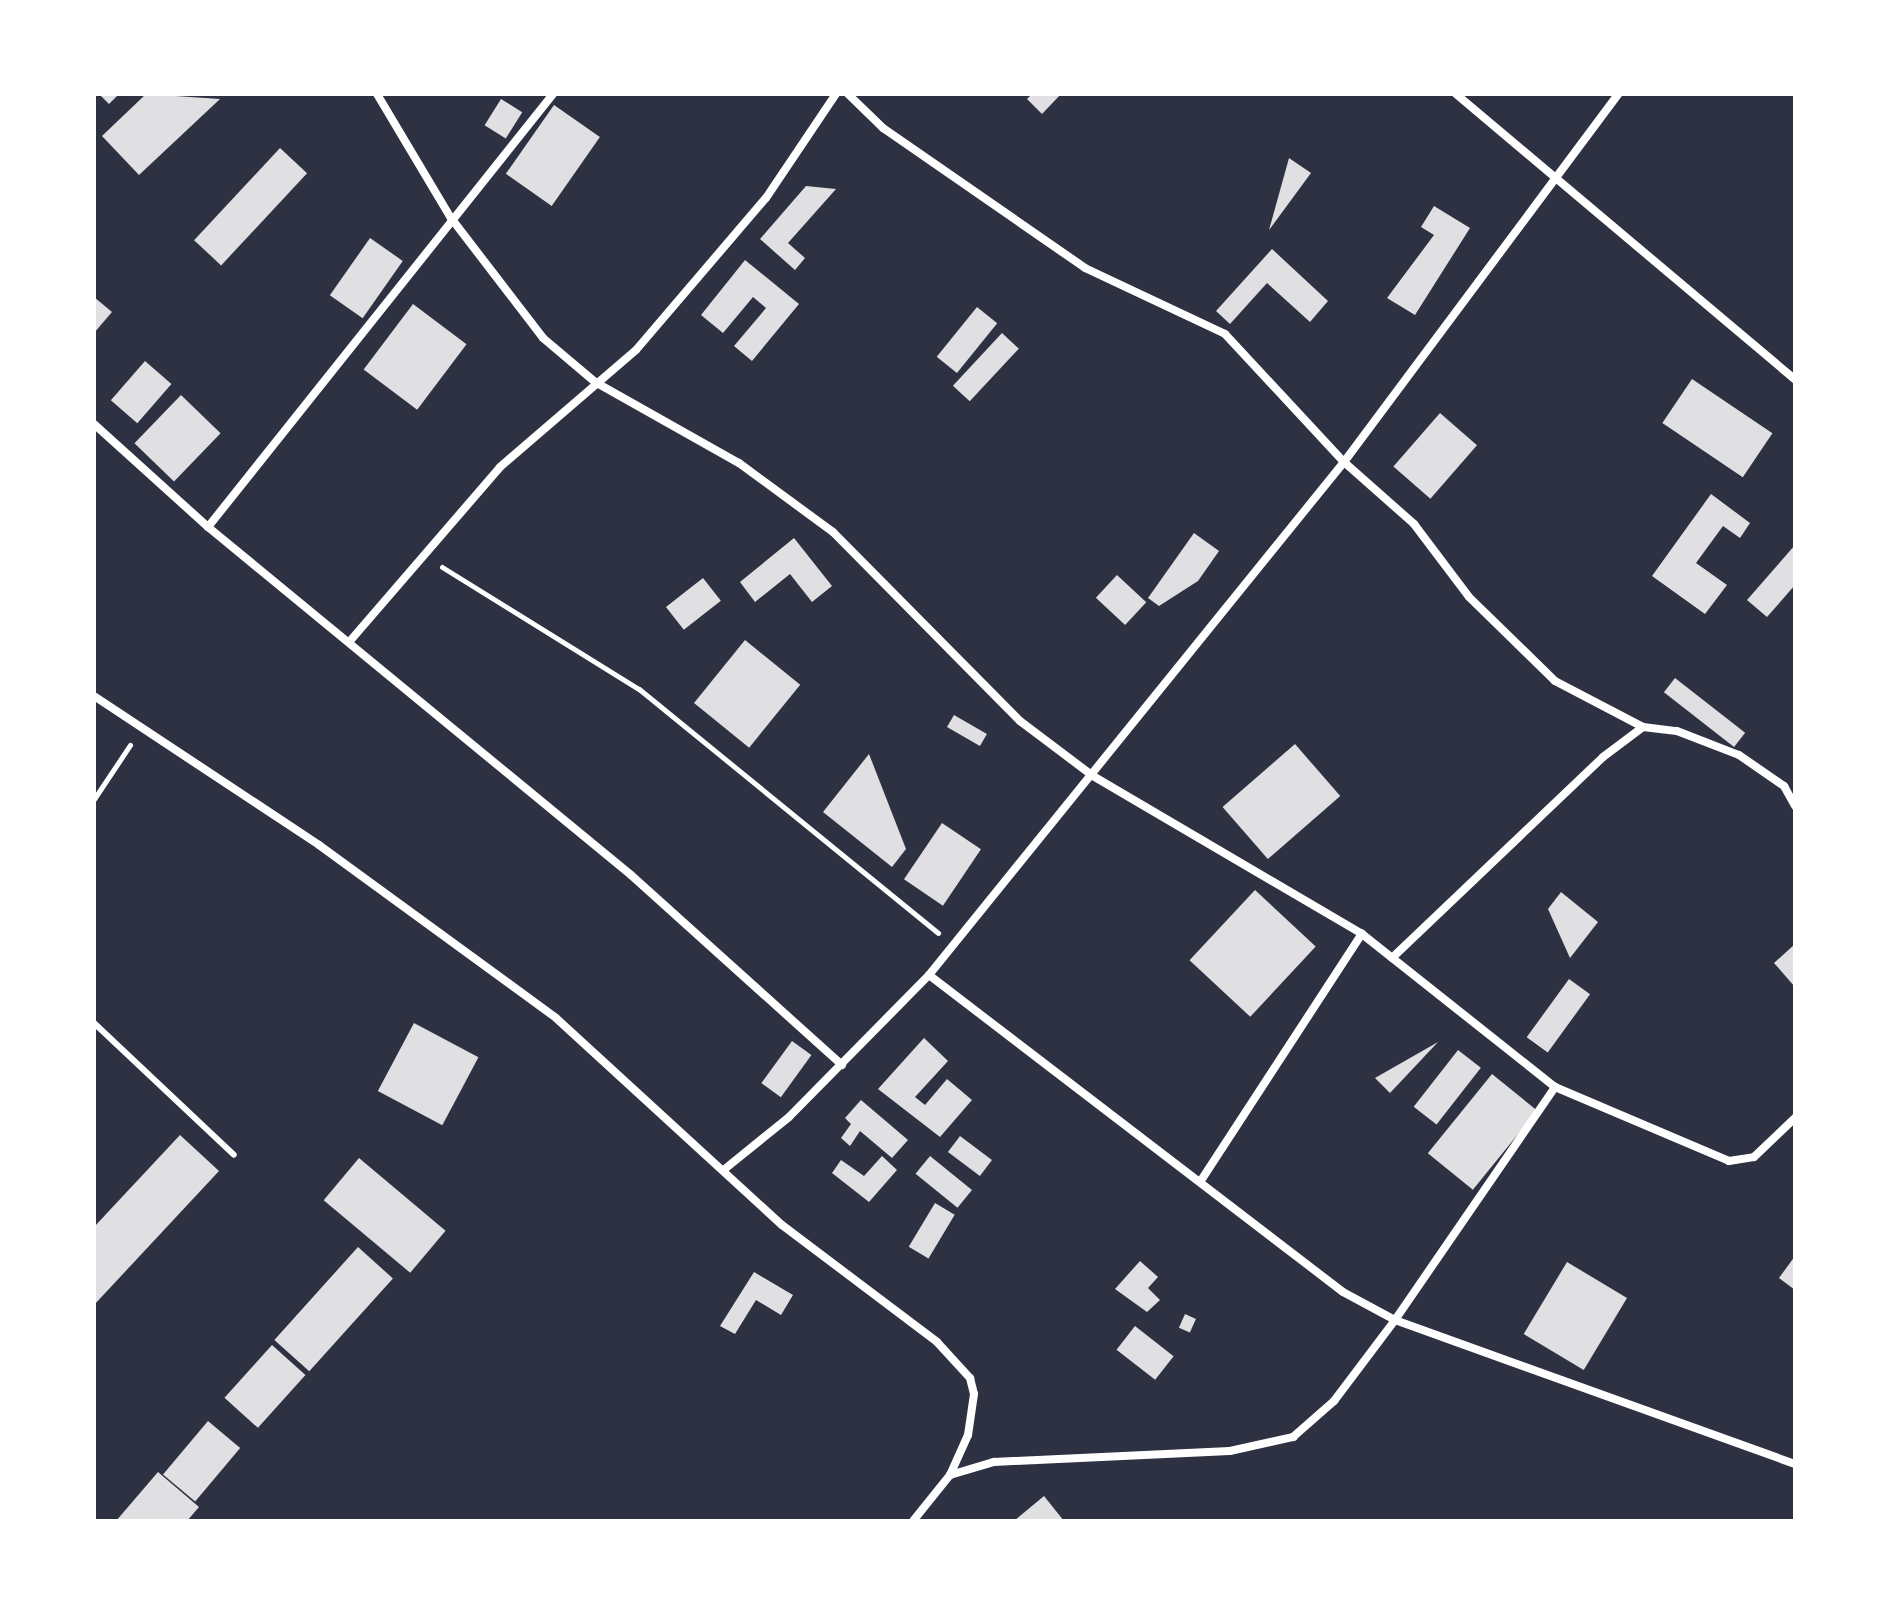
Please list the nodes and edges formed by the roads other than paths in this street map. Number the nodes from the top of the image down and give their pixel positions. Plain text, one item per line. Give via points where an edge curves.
1 (377, 94) edge
2 (553, 94) edge
3 (836, 94) edge
4 (848, 94) edge
5 (1456, 94) edge
6 (1618, 94) edge
7 (1557, 175) junction
8 (451, 218) junction
9 (1795, 379) edge
10 (595, 382) junction
11 (94, 424) edge
12 (1344, 462) junction
13 (208, 527) junction
14 (350, 641) junction
15 (94, 696) edge
16 (1643, 727) junction
17 (1093, 776) junction
18 (1795, 806) edge
19 (1362, 934) junction
20 (1392, 958) junction
21 (929, 975) junction
22 (94, 1023) edge
23 (842, 1065) junction
24 (1555, 1087) junction
25 (1795, 1118) edge
26 (234, 1155) dead end
27 (726, 1168) junction
28 (1202, 1179) junction
29 (1395, 1320) junction
30 (1795, 1464) edge
31 (950, 1475) junction
32 (913, 1521) edge

1 - 8 street
2 - 8 street
3 - 10 street via 711,266 636,350
4 - 12 street via 883,128 1085,268 1225,334
5 - 7 street
6 - 7 street
7 - 9 street
7 - 12 street
8 - 10 street via 543,338
8 - 13 street
10 - 14 street via 500,467
10 - 17 street via 739,463 833,532 1020,721
11 - 13 street
12 - 16 street via 1414,524 1508,640 1555,681
12 - 17 street
13 - 14 street
14 - 23 street via 631,875
15 - 27 street via 319,845 556,1018
16 - 18 street via 1677,731 1739,755 1784,786
16 - 20 street
17 - 19 street
17 - 21 street
19 - 20 street
19 - 28 street
20 - 24 street
21 - 23 street
21 - 28 street
22 - 26 lane
23 - 27 street
24 - 25 street via 1729,1161 1754,1157
24 - 29 street
27 - 31 street via 782,1225 937,1342 970,1378 975,1412
28 - 29 street via 1305,1264
29 - 30 street
29 - 31 street via 1334,1401 1293,1437 1230,1451 1017,1458
31 - 32 street

